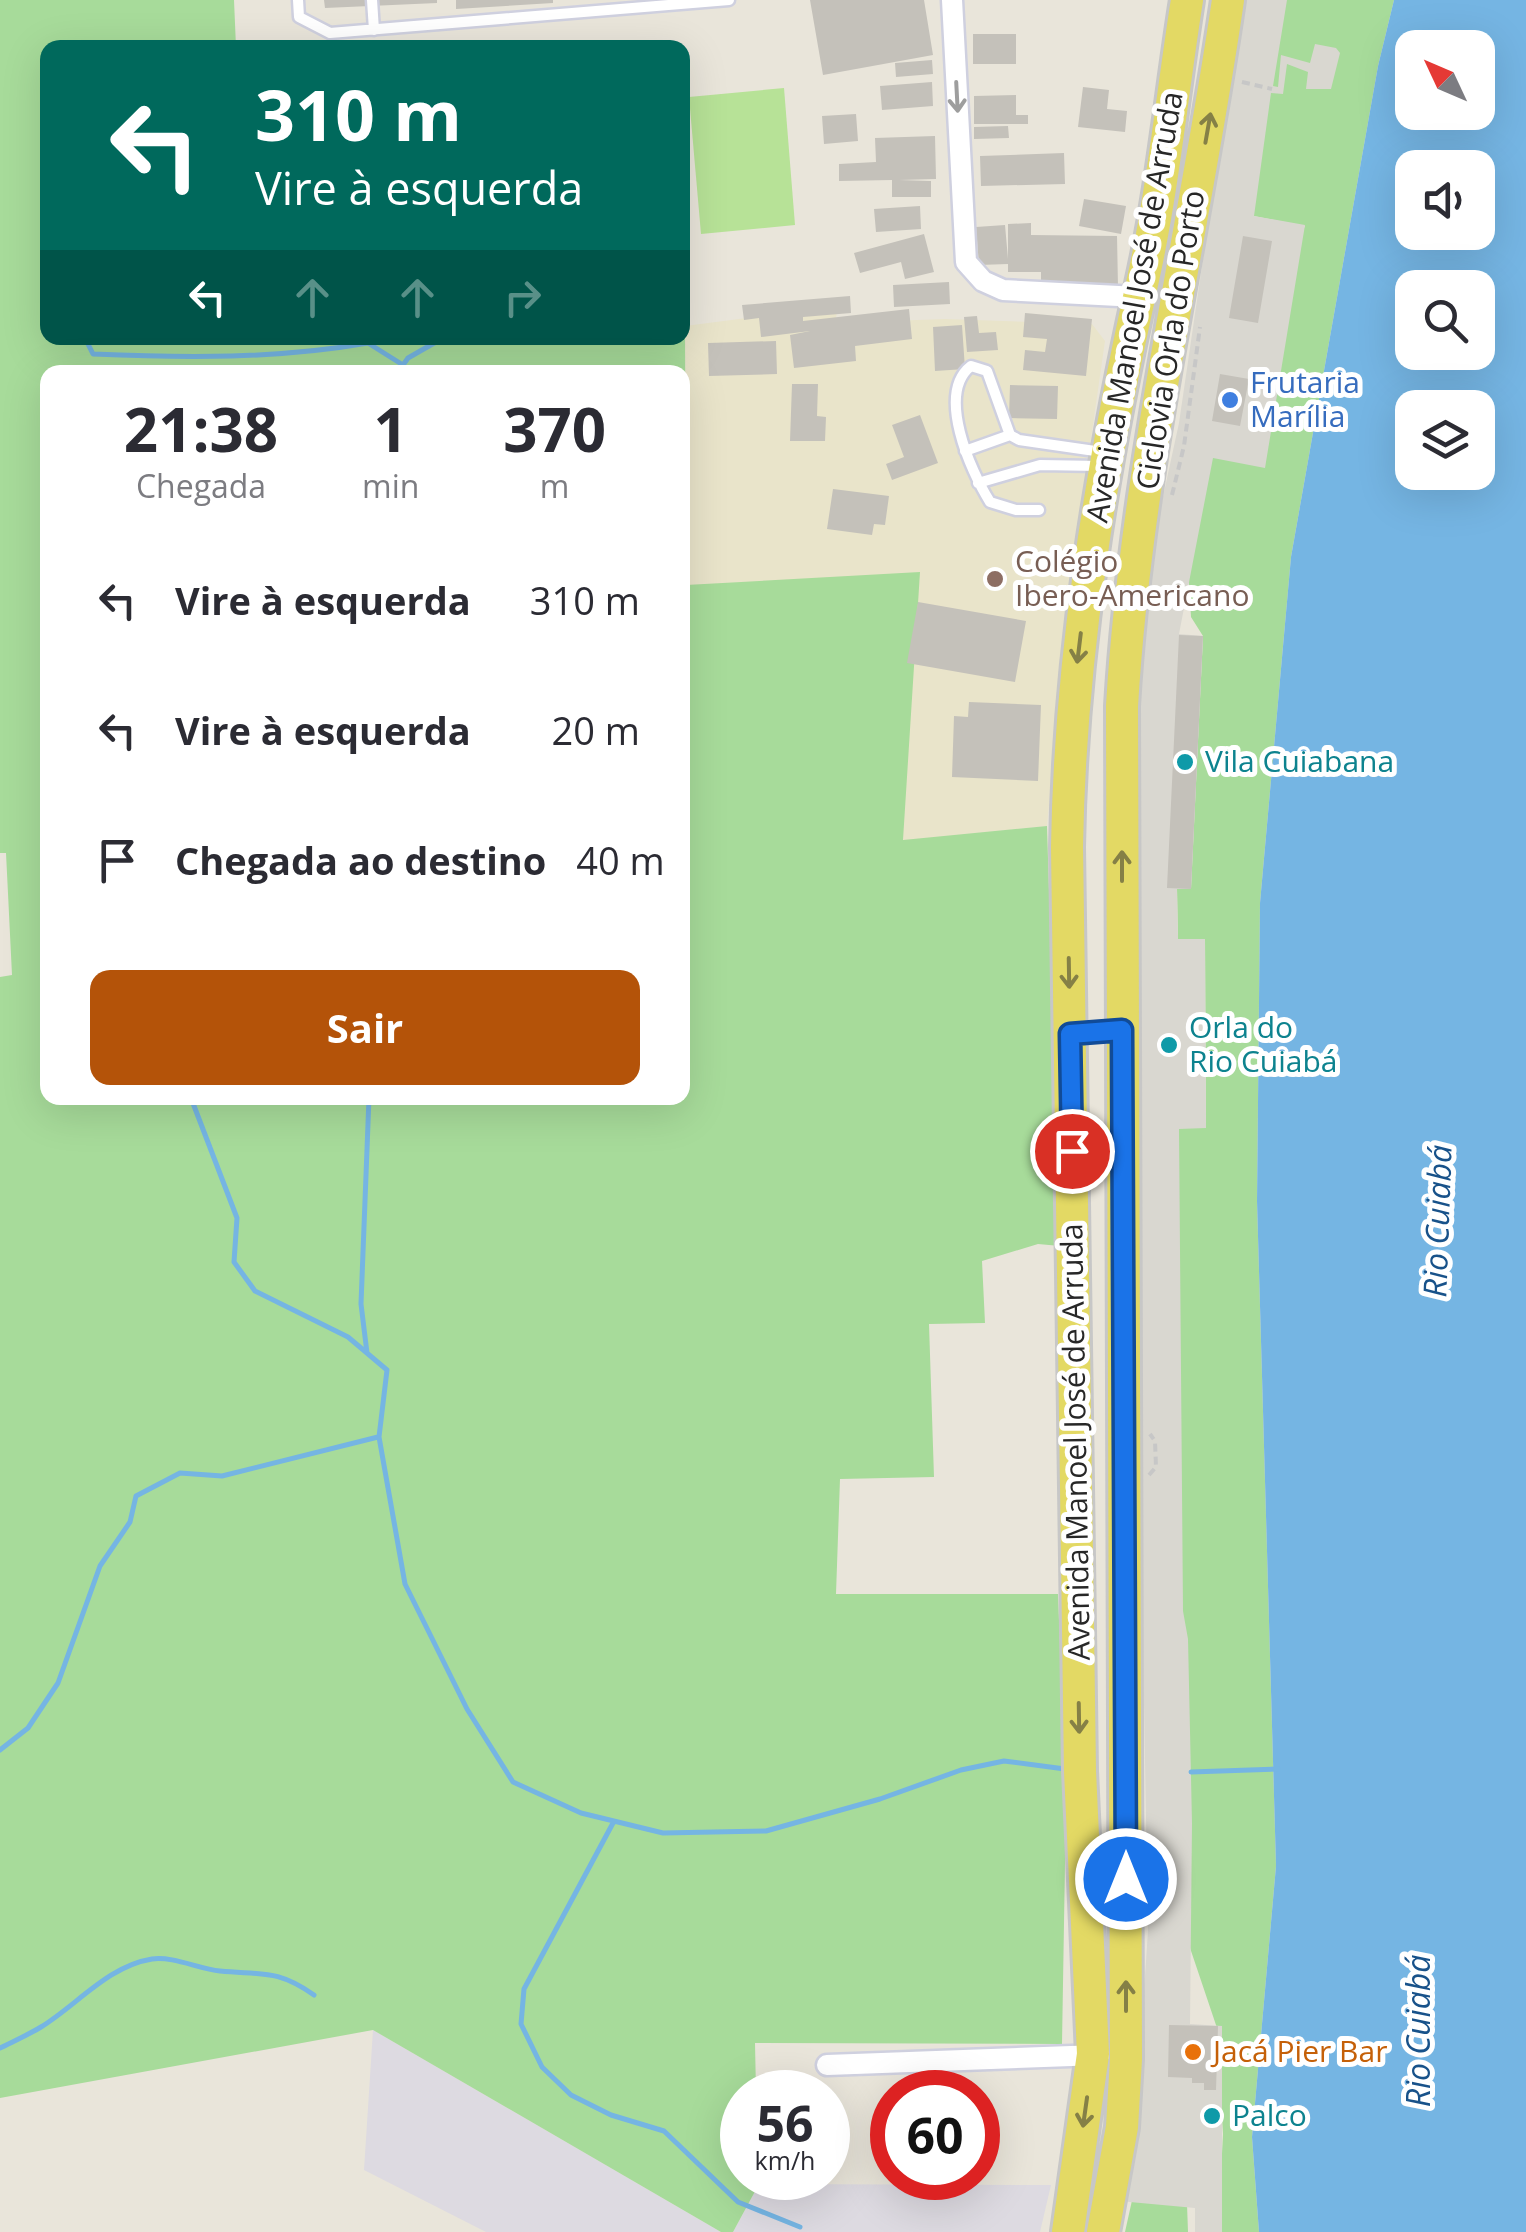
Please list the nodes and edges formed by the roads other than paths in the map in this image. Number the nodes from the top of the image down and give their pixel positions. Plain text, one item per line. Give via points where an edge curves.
1 (298, 0) edge
2 (372, 0) edge
3 (729, 0) edge
4 (952, 0) edge
5 (1186, 0) edge
6 (1228, 0) edge
7 (374, 30) junction
8 (1138, 296) junction
9 (1010, 435) junction
10 (965, 452) junction
11 (1109, 460) junction
12 (978, 484) junction
13 (1039, 510) dead end
14 (1122, 1030) junction
15 (1070, 1034) junction
16 (1093, 2054) junction
17 (1126, 2060) junction
18 (827, 2066) dead end
19 (1068, 2232) edge
20 (1103, 2232) edge

1 - 7 lane via 300,18 330,33
2 - 7 lane
3 - 7 lane
4 -> 8 street via 966,262 982,281 1003,290
5 - 8 main road, Avenida Manoel José de Arruda
14 -> 6 main road, Avenida Manoel José de Arruda via 1126,630
8 - 11 main road, Avenida Manoel José de Arruda
9 - 10 lane
9 - 10 lane via 986,371 971,366 959,375 955,392
9 - 11 lane
10 - 12 lane
11 - 12 lane via 1040,466
11 -> 15 main road, Avenida Manoel José de Arruda via 1071,708
12 - 13 lane via 990,502
14 - 15 main road
17 -> 14 main road, Avenida Manoel José de Arruda
15 -> 16 main road, Avenida Manoel José de Arruda via 1080,1771
16 - 17 street
16 - 18 street
16 -> 19 main road, Avenida Manoel José de Arruda
17 - 20 main road, Avenida Manoel José de Arruda

